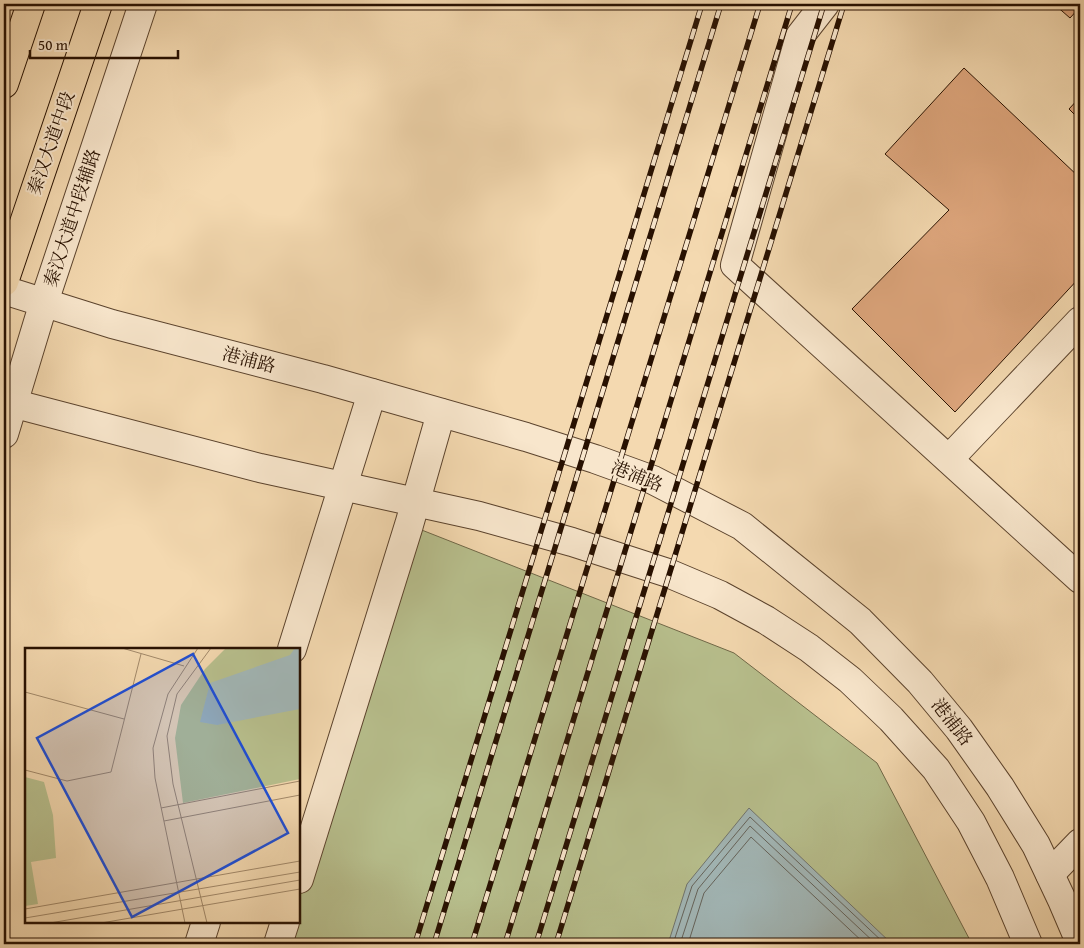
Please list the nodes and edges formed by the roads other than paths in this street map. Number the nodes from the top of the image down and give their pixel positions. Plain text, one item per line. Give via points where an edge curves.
1 (31, 4) edge
2 (98, 4) edge
3 (143, 4) edge
4 (825, 4) edge
5 (4, 84) edge
6 (4, 282) edge
7 (4, 290) edge
8 (44, 302) junction
9 (1080, 321) edge
10 (372, 393) junction
11 (8, 402) edge
12 (441, 413) junction
13 (4, 434) edge
14 (949, 459) junction
15 (344, 486) junction
16 (416, 502) junction
17 (1080, 578) edge
18 (292, 648) edge
19 (1080, 843) edge
20 (1050, 874) junction
21 (300, 876) edge
22 (206, 923) edge
23 (286, 923) edge
24 (1080, 942) edge
25 (199, 944) edge
26 (278, 944) edge
27 (1028, 944) edge

1 - 5 main road
2 - 6 main road, 秦汉大道中段
3 - 8 street, 秦汉大道中段辅路
4 - 14 street via 800,36 735,265
7 - 8 street, 港浦路
8 - 10 street, 港浦路 via 112,324
8 - 11 street, 秦汉大道中段辅路
9 - 14 street
10 - 12 street, 港浦路
10 - 15 street
11 - 13 street, 秦汉大道中段辅路
11 - 15 street via 260,468
12 - 16 street
12 - 20 street, 港浦路 via 552,445 644,477 742,526 860,621 920,682 960,729 1000,787
14 - 17 street
15 - 16 street
15 - 18 street
16 - 21 street
16 - 27 street via 524,528 668,573 720,595 809,648 857,686 936,769 975,830
19 - 20 street
20 - 24 street, 港浦路
22 - 25 street
23 - 26 street

